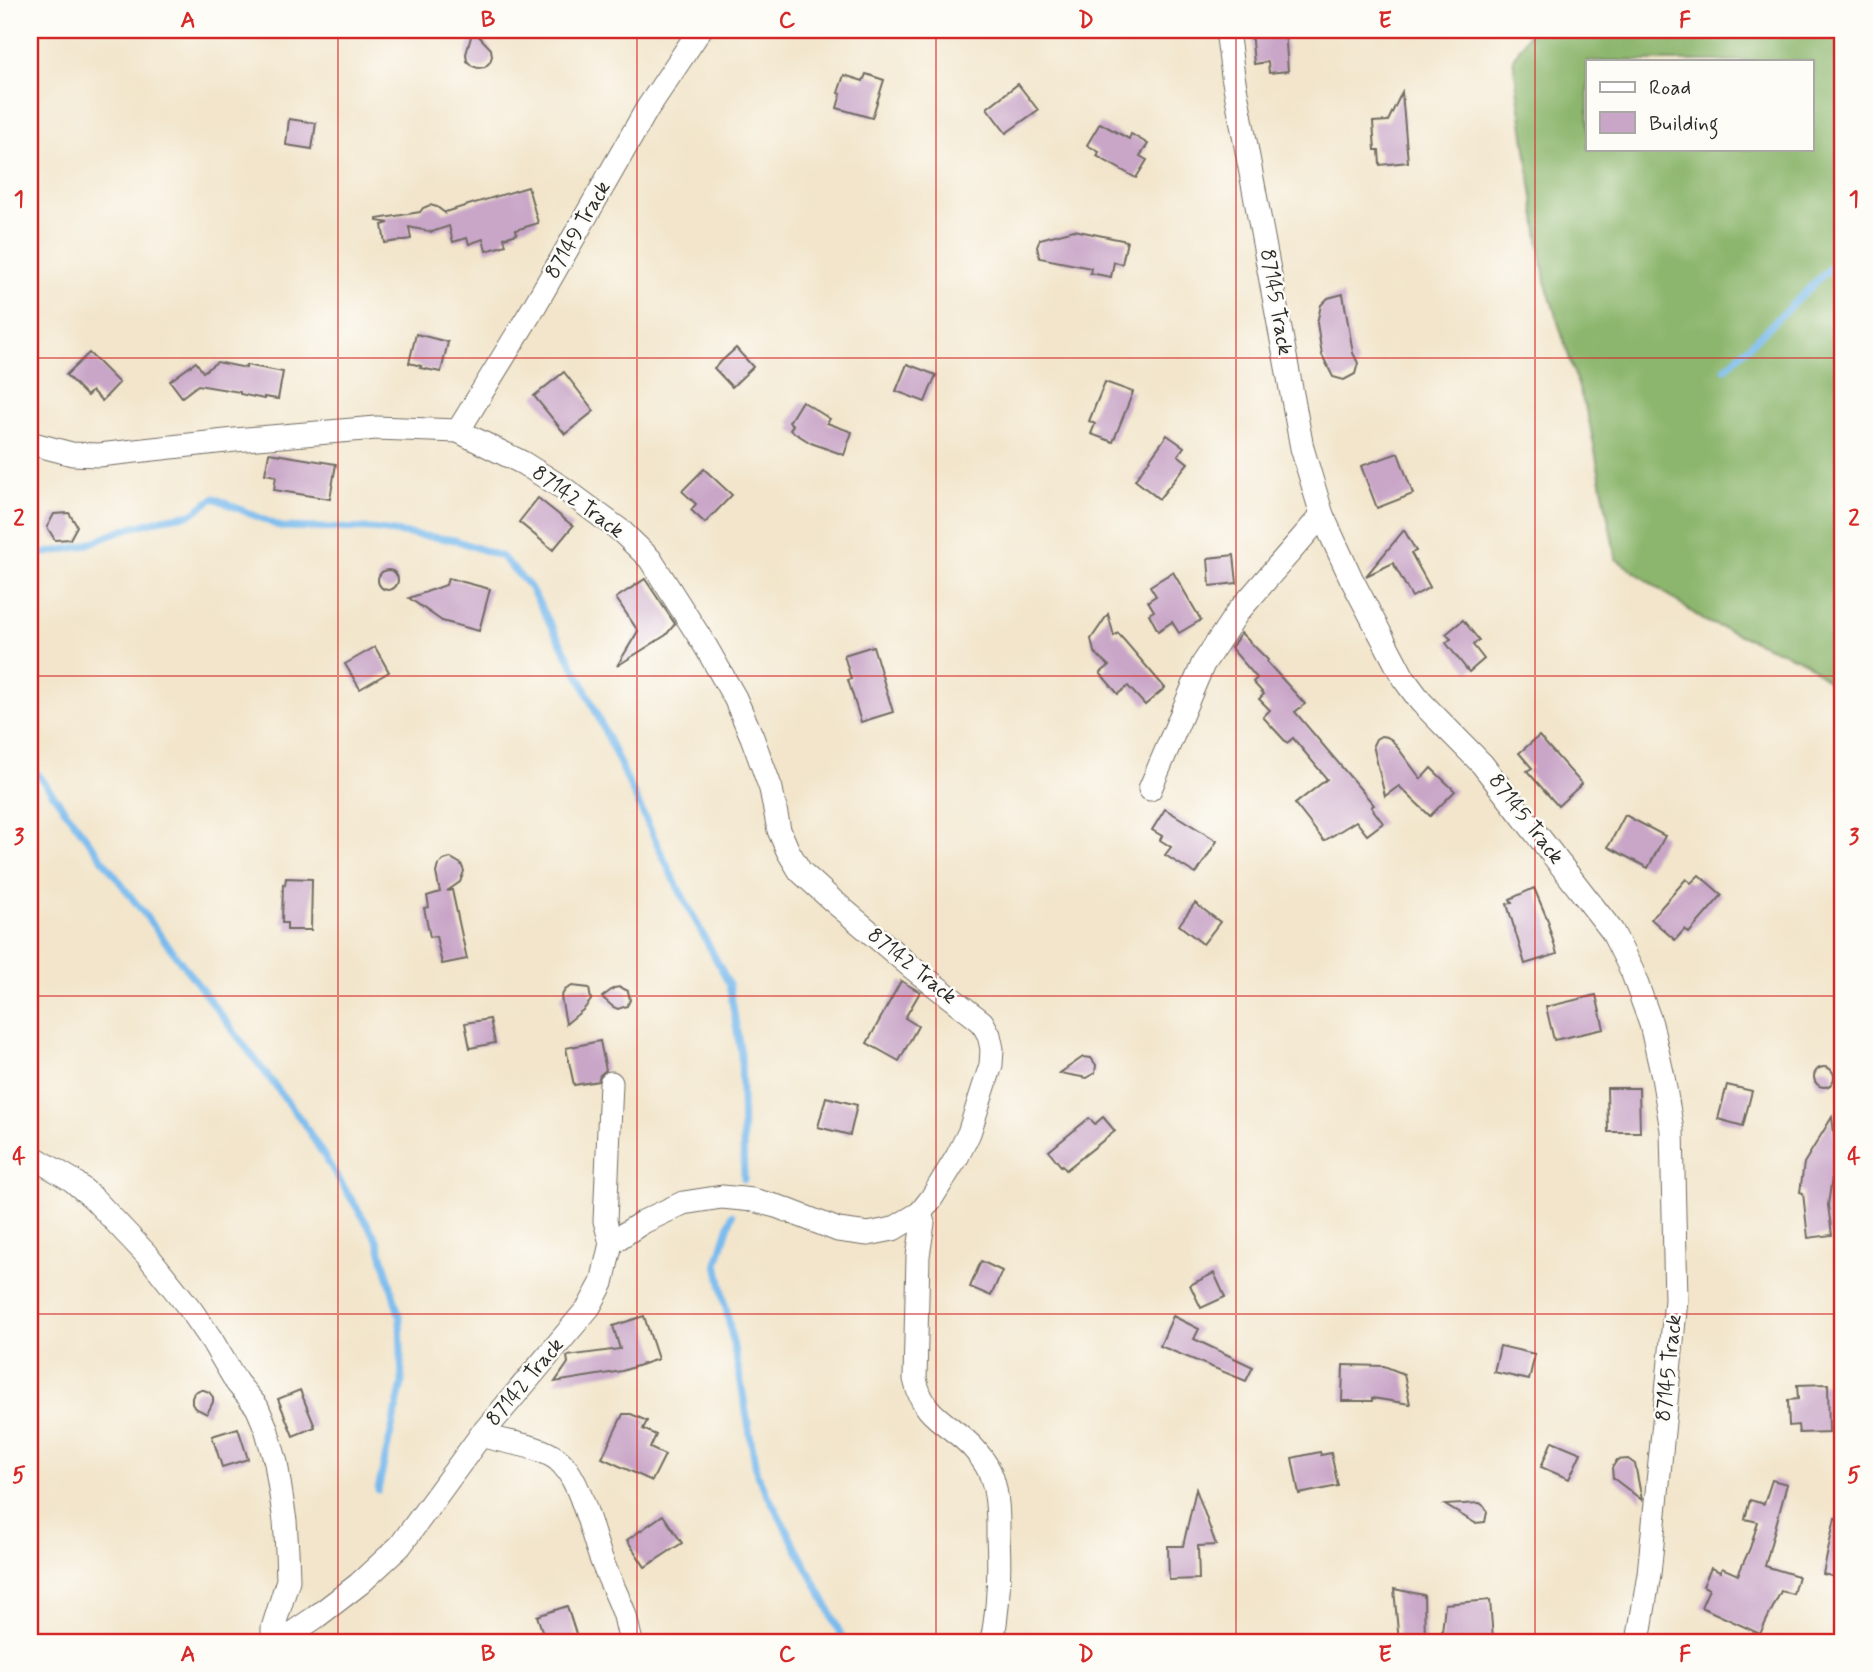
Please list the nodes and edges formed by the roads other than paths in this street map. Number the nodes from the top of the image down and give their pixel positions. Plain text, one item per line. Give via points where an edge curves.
1 (700, 30) edge
2 (1227, 30) edge
3 (458, 431) junction
4 (30, 443) edge
5 (1322, 515) junction
6 (1150, 789) dead end
7 (611, 1083) dead end
8 (33, 1157) dead end
9 (920, 1213) junction
10 (611, 1243) junction
11 (481, 1435) junction
12 (273, 1642) edge
13 (279, 1642) edge
14 (631, 1642) edge
15 (992, 1642) edge
16 (1638, 1642) edge

1 - 3 street, 87149 Track via 647,110
2 - 5 street, 87145 Track via 1302,448
3 - 4 street, 87142 Track via 376,428 99,455 72,454
3 - 9 street, 87142 Track via 563,488 650,559 735,698 771,789 779,830 800,871 982,1023 992,1049 991,1065 969,1133
5 - 6 street via 1237,613 1203,664
5 - 16 street, 87145 Track via 1404,679 1520,810 1612,931 1651,1024 1672,1130 1675,1300 1649,1574
7 - 10 street via 605,1221
8 - 12 street via 93,1198 148,1256 257,1407 276,1463 287,1551 288,1580
9 - 10 street, 87142 Track via 894,1229 868,1234 838,1230 753,1200 722,1197 683,1203
9 - 15 street via 915,1379 927,1409 981,1457 996,1492 1000,1582
10 - 11 street, 87142 Track via 601,1283 589,1307
11 - 13 street, 87142 Track via 400,1546 359,1584
11 - 14 street via 531,1448 562,1463 583,1500

